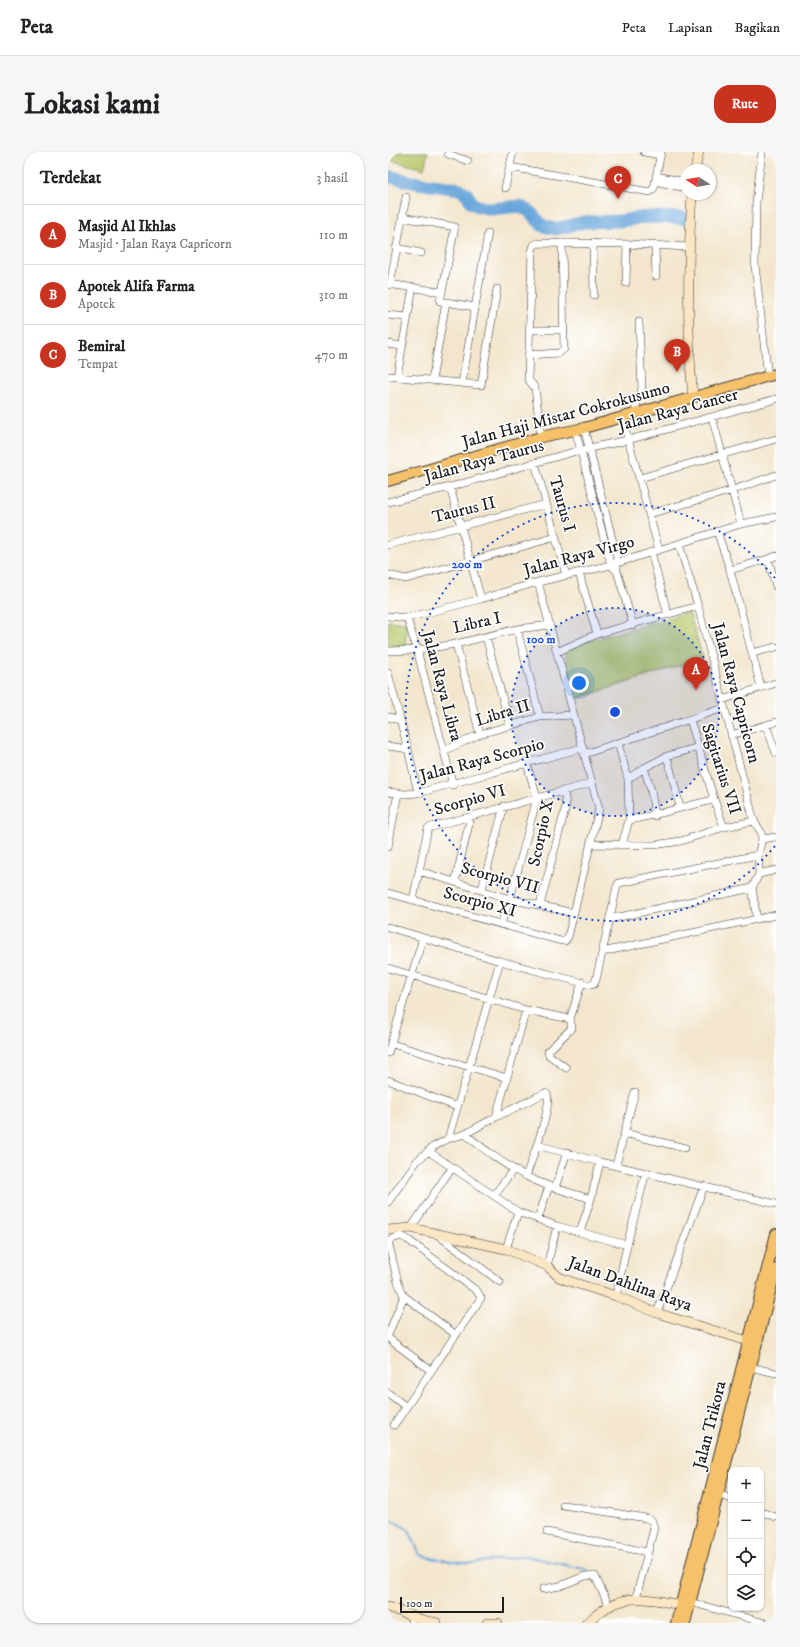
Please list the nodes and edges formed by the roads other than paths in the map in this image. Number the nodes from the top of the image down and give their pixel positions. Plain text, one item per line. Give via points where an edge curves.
1 (448, 152) edge
2 (513, 152) edge
3 (644, 152) edge
4 (698, 152) edge
5 (762, 152) edge
6 (660, 154) edge
7 (468, 161) dead end
8 (696, 164) edge
9 (510, 166) junction
10 (656, 179) junction
11 (680, 181) edge
12 (680, 186) edge
13 (505, 188) dead end
14 (406, 197) dead end
15 (692, 200) edge
16 (402, 217) junction
17 (488, 233) dead end
18 (593, 243) junction
19 (562, 244) junction
20 (627, 244) junction
21 (655, 246) junction
22 (689, 247) junction
23 (396, 248) junction
24 (421, 253) dead end
25 (656, 276) dead end
26 (626, 283) dead end
27 (389, 285) edge
28 (413, 287) junction
29 (497, 289) dead end
30 (442, 292) junction
31 (594, 295) dead end
32 (446, 302) junction
33 (475, 306) junction
34 (388, 315) edge
35 (407, 317) junction
36 (638, 322) dead end
37 (529, 330) junction
38 (563, 330) junction
39 (388, 344) edge
40 (402, 346) junction
41 (528, 355) junction
42 (772, 375) edge
43 (388, 376) edge
44 (397, 377) junction
45 (432, 380) junction
46 (462, 383) junction
47 (693, 397) junction
48 (776, 399) edge
49 (636, 412) junction
50 (622, 417) junction
51 (712, 417) junction
52 (579, 428) junction
53 (541, 437) junction
54 (628, 440) junction
55 (776, 440) edge
56 (588, 448) junction
57 (580, 450) junction
58 (724, 456) junction
59 (535, 463) junction
60 (776, 474) edge
61 (640, 478) junction
62 (388, 481) edge
63 (450, 487) junction
64 (733, 490) junction
65 (388, 502) edge
66 (546, 504) junction
67 (649, 514) junction
68 (776, 517) edge
69 (741, 524) junction
70 (461, 525) junction
71 (717, 531) junction
72 (556, 537) junction
73 (678, 544) junction
74 (388, 545) edge
75 (659, 550) junction
76 (651, 552) junction
77 (776, 556) edge
78 (768, 559) junction
79 (471, 561) junction
80 (615, 564) junction
81 (730, 570) junction
82 (579, 573) junction
83 (566, 575) junction
84 (388, 576) edge
85 (538, 582) junction
86 (776, 586) edge
87 (481, 599) junction
88 (698, 606) junction
89 (668, 615) junction
90 (388, 616) edge
91 (407, 618) junction
92 (550, 625) junction
93 (633, 625) junction
94 (516, 629) junction
95 (597, 634) junction
96 (486, 637) junction
97 (456, 644) junction
98 (776, 647) edge
99 (417, 650) junction
100 (388, 651) edge
101 (557, 652) junction
102 (752, 653) junction
103 (388, 673) edge
104 (776, 683) edge
105 (761, 687) junction
106 (722, 700) junction
107 (724, 708) junction
108 (572, 715) junction
109 (388, 717) edge
110 (540, 717) junction
111 (400, 720) junction
112 (690, 720) junction
113 (776, 722) edge
114 (766, 725) junction
115 (510, 726) junction
116 (480, 734) junction
117 (731, 734) junction
118 (618, 743) junction
119 (388, 746) edge
120 (699, 747) junction
121 (408, 749) junction
122 (444, 751) junction
123 (583, 751) junction
124 (776, 753) edge
125 (667, 756) junction
126 (527, 764) junction
127 (644, 768) junction
128 (628, 779) junction
129 (592, 783) junction
130 (453, 785) junction
131 (564, 791) junction
132 (388, 792) edge
133 (398, 793) junction
134 (418, 793) junction
135 (537, 798) junction
136 (713, 800) junction
137 (504, 806) junction
138 (680, 807) junction
139 (471, 816) junction
140 (655, 816) junction
141 (629, 820) junction
142 (754, 821) junction
143 (390, 825) edge
144 (724, 827) junction
145 (776, 837) edge
146 (762, 839) junction
147 (590, 844) junction
148 (622, 845) junction
149 (388, 847) edge
150 (758, 855) junction
151 (776, 870) edge
152 (419, 871) junction
153 (759, 874) junction
154 (455, 882) junction
155 (752, 888) junction
156 (482, 889) junction
157 (388, 893) edge
158 (510, 899) junction
159 (413, 900) junction
160 (540, 905) junction
161 (574, 913) junction
162 (776, 915) edge
163 (610, 919) junction
164 (757, 919) junction
165 (500, 923) junction
166 (388, 927) edge
167 (423, 938) junction
168 (602, 952) junction
169 (500, 961) junction
170 (388, 968) edge
171 (412, 975) junction
172 (582, 982) junction
173 (489, 999) junction
174 (526, 1010) junction
175 (570, 1019) junction
176 (392, 1044) junction
177 (388, 1053) edge
178 (469, 1068) junction
179 (566, 1068) dead end
180 (507, 1078) junction
181 (388, 1080) edge
182 (635, 1092) dead end
183 (457, 1107) junction
184 (496, 1117) junction
185 (624, 1133) junction
186 (464, 1134) junction
187 (448, 1140) junction
188 (537, 1145) junction
189 (685, 1148) dead end
190 (428, 1151) junction
191 (567, 1152) junction
192 (600, 1162) junction
193 (616, 1165) junction
194 (453, 1168) junction
195 (514, 1169) junction
196 (646, 1172) junction
197 (526, 1176) junction
198 (704, 1186) junction
199 (552, 1187) junction
200 (494, 1195) junction
201 (590, 1199) junction
202 (388, 1202) edge
203 (776, 1204) edge
204 (518, 1212) junction
205 (538, 1219) junction
206 (557, 1226) junction
207 (411, 1228) junction
208 (435, 1232) junction
209 (580, 1232) junction
210 (389, 1234) edge
211 (776, 1234) edge
212 (627, 1245) junction
213 (506, 1249) junction
214 (547, 1266) junction
215 (776, 1269) edge
216 (500, 1282) dead end
217 (404, 1296) junction
218 (616, 1296) junction
219 (658, 1313) junction
220 (456, 1335) junction
221 (388, 1336) edge
222 (748, 1341) junction
223 (750, 1367) junction
224 (430, 1370) junction
225 (776, 1373) edge
226 (388, 1393) edge
227 (406, 1406) junction
228 (394, 1424) dead end
229 (718, 1494) junction
230 (728, 1498) edge
231 (563, 1505) dead end
232 (764, 1513) edge
233 (776, 1517) edge
234 (547, 1532) dead end
235 (647, 1552) junction
236 (544, 1589) dead end
237 (636, 1598) junction
238 (690, 1602) junction
239 (680, 1605) junction
240 (609, 1606) junction
241 (388, 1607) edge
242 (412, 1619) edge
243 (437, 1623) edge
244 (487, 1623) edge
245 (493, 1623) edge
246 (498, 1623) edge
247 (586, 1623) edge
248 (676, 1623) edge
249 (685, 1623) edge
250 (766, 1623) edge

1 - 7 street
2 - 9 street
3 - 6 street
4 - 8 street
5 - 42 street via 756,202 755,265
6 - 10 street
9 - 10 street via 649,192 654,188
9 - 13 street
10 - 11 street
10 - 12 street
14 - 16 street
15 - 22 street
16 - 23 street
16 - 30 street via 455,227
17 - 33 street
18 - 19 street
18 - 20 street
18 - 31 street
19 - 37 street via 534,245
19 - 38 street
20 - 21 street
20 - 26 street
21 - 22 street
21 - 25 street
22 - 47 street via 690,370
23 - 24 street
23 - 27 street
27 - 28 street
28 - 30 street
28 - 35 street
29 - 46 street via 483,382 481,385
30 - 32 street via 440,301
32 - 33 street
32 - 45 street
33 - 46 street
34 - 35 street
35 - 40 street
36 - 49 street via 642,388 635,404
37 - 38 street
37 - 41 street
38 - 41 street via 564,348 559,353
39 - 40 street
40 - 44 street
41 - 53 street via 528,379 535,388
42 - 47 main road, Jalan Haji Mistar Cokrokusumo
43 - 44 street
44 - 45 street
45 - 46 street
47 - 49 main road, Jalan Haji Mistar Cokrokusumo
48 - 51 street, Jalan Raya Cancer
49 - 50 main road, Jalan Haji Mistar Cokrokusumo
50 - 52 main road, Jalan Haji Mistar Cokrokusumo
50 - 54 street
51 - 54 street, Jalan Raya Cancer
51 - 58 street
52 - 53 main road, Jalan Haji Mistar Cokrokusumo
52 - 56 street
52 - 57 street
53 - 62 main road, Jalan Haji Mistar Cokrokusumo
54 - 56 street, Jalan Raya Cancer
54 - 61 street
55 - 58 street
56 - 57 street, Jalan Raya Taurus
56 - 80 street
57 - 59 street, Jalan Raya Taurus
57 - 80 street
58 - 61 street
58 - 64 street
59 - 63 street, Jalan Raya Taurus
59 - 66 street, Taurus I
60 - 64 street
61 - 67 street
63 - 65 street, Jalan Raya Taurus
63 - 70 street
64 - 67 street
64 - 69 street
66 - 70 street, Taurus II
66 - 72 street, Taurus I
67 - 75 street
68 - 69 street, Jalan Raya Virgo
69 - 71 street, Jalan Raya Virgo
70 - 74 street, Taurus II
70 - 79 street
71 - 73 street, Jalan Raya Virgo
71 - 81 street
72 - 79 street
72 - 83 street, Taurus I
73 - 75 street, Jalan Raya Virgo
73 - 88 street, Jalan Raya Capricorn
75 - 76 street, Jalan Raya Virgo
76 - 80 street, Jalan Raya Virgo
76 - 89 street
77 - 78 street
78 - 81 street
78 - 86 street
79 - 84 street via 406,579
79 - 87 street
80 - 82 street, Jalan Raya Virgo
80 - 93 street
81 - 102 street
82 - 83 street, Jalan Raya Virgo
82 - 95 street
83 - 85 street, Jalan Raya Virgo
85 - 87 street, Jalan Raya Virgo
85 - 92 street
87 - 91 street, Jalan Raya Virgo
88 - 89 street
88 - 106 street, Jalan Raya Capricorn
89 - 93 street
90 - 91 street, Jalan Raya Virgo
91 - 99 street, Jalan Raya Libra
92 - 94 street, Libra I
92 - 101 street
93 - 95 street
94 - 96 street, Libra I
94 - 110 street
95 - 101 street
96 - 97 street, Libra I
96 - 115 street
97 - 99 street, Libra I
97 - 116 street
98 - 102 street
99 - 100 street, Libra I
99 - 122 street, Jalan Raya Libra
101 - 108 street
102 - 105 street
103 - 111 street
104 - 105 street
105 - 106 street
106 - 107 street, Jalan Raya Capricorn
107 - 112 street, Jalan Raya Scorpio
107 - 117 street, Jalan Raya Capricorn
108 - 110 street, Libra II
108 - 123 street
109 - 111 street
110 - 115 street, Libra II
111 - 121 street
112 - 118 street, Jalan Raya Scorpio
112 - 120 street, Sagitarius VII
113 - 114 street
114 - 117 street
114 - 124 street
115 - 116 street, Libra II
116 - 122 street, Libra II
117 - 142 street, Jalan Raya Capricorn
118 - 123 street, Jalan Raya Scorpio
118 - 128 street
119 - 121 street
120 - 125 street
120 - 136 street, Sagitarius VII
121 - 134 street
122 - 130 street, Jalan Raya Libra
123 - 126 street, Jalan Raya Scorpio
123 - 129 street
125 - 127 street
125 - 138 street
126 - 130 street, Jalan Raya Scorpio
126 - 135 street
127 - 128 street
127 - 140 street
128 - 141 street
129 - 131 street, Scorpio VI
129 - 147 street via 599,809
130 - 134 street, Jalan Raya Scorpio
131 - 135 street, Scorpio VI
131 - 160 street, Scorpio X via 566,806
132 - 133 street, Jalan Raya Scorpio
133 - 134 street, Jalan Raya Scorpio
133 - 143 street
135 - 137 street, Scorpio VI
135 - 158 street
136 - 138 street
136 - 144 street, Sagitarius VII
137 - 139 street, Scorpio VI
137 - 156 street
138 - 140 street
139 - 152 street, Scorpio VI via 427,829
139 - 154 street
140 - 141 street
141 - 148 street
142 - 144 street
142 - 146 street, Jalan Raya Capricorn
143 - 149 street
144 - 148 street via 681,841 654,846
145 - 146 street
146 - 150 street
147 - 148 street
147 - 161 street
150 - 153 street
150 - 163 street via 619,883
151 - 153 street
152 - 154 street, Scorpio VII
152 - 159 street, Scorpio VI
153 - 155 street
154 - 156 street, Scorpio VII
155 - 163 street
155 - 164 street
156 - 158 street, Scorpio VII
157 - 159 street, Scorpio XI
158 - 160 street, Scorpio VII
158 - 165 street
159 - 165 street, Scorpio XI
160 - 161 street, Scorpio VII
161 - 165 street, Scorpio XI via 565,941
162 - 164 street
163 - 168 street
164 - 168 street
166 - 167 street
167 - 169 street
167 - 171 street
168 - 172 street via 594,984
169 - 172 street
169 - 173 street
170 - 171 street
171 - 173 street
171 - 176 street
172 - 175 street
173 - 174 street
173 - 178 street
174 - 175 street
174 - 180 street
175 - 179 street via 572,1028 548,1051 548,1054
176 - 177 street
176 - 178 street
178 - 180 street
178 - 183 street
180 - 184 street
181 - 183 street
182 - 185 street
183 - 187 street
184 - 186 street
184 - 188 street via 547,1094 548,1104
185 - 189 street
185 - 193 street
186 - 187 street
186 - 195 street
187 - 190 street
188 - 191 street
188 - 197 street
190 - 194 street
190 - 202 street via 406,1174
191 - 192 street
191 - 199 street
192 - 193 street
192 - 201 street
193 - 196 street
194 - 200 street
194 - 207 street
195 - 197 street
195 - 200 street
196 - 198 street
196 - 212 street
197 - 199 street
198 - 203 street
198 - 219 street
199 - 201 street
199 - 205 street
200 - 204 street
201 - 209 street
204 - 205 street
204 - 213 street
205 - 206 street
206 - 209 street
206 - 214 street
207 - 208 street, Jalan Dahlina Raya
207 - 210 street, Jalan Dahlina Raya
208 - 213 street, Jalan Dahlina Raya
208 - 216 street
209 - 212 street
210 - 217 street via 398,1282
210 - 220 street via 407,1238 480,1294 480,1302
211 - 222 main road, Jalan Trikora
212 - 218 street
213 - 214 street, Jalan Dahlina Raya
214 - 218 street, Jalan Dahlina Raya via 568,1281
215 - 223 main road, Jalan Trikora
217 - 220 street
217 - 221 street
218 - 219 street, Jalan Dahlina Raya
219 - 222 street, Jalan Dahlina Raya
220 - 224 street
221 - 224 street
222 - 239 main road, Jalan Trikora
223 - 225 street
223 - 229 main road, Jalan Trikora
224 - 227 street
226 - 227 street
227 - 228 street
229 - 230 street
229 - 238 main road, Jalan Trikora
231 - 235 street via 652,1521 654,1528
232 - 233 street
234 - 235 street
235 - 237 street
236 - 240 street via 585,1576 595,1576
237 - 239 street
237 - 240 street
238 - 249 main road, Jalan Trikora
238 - 250 street
239 - 248 main road, Jalan Trikora
240 - 247 street
241 - 242 street
242 - 243 street
244 - 245 street
245 - 246 street

